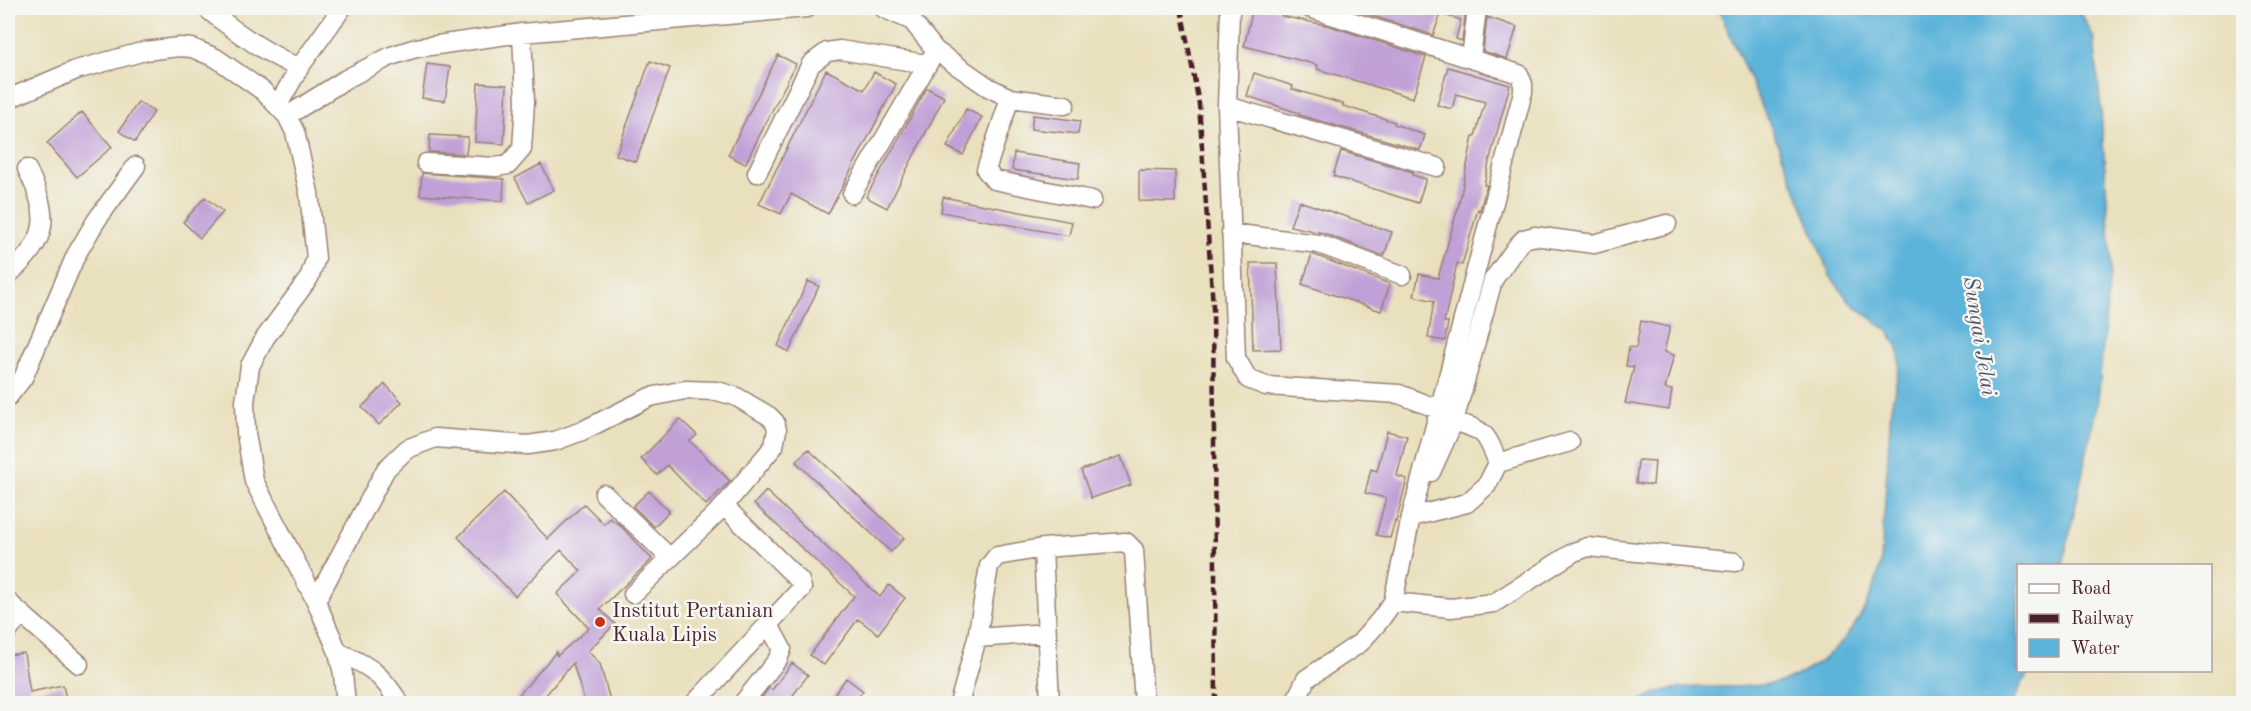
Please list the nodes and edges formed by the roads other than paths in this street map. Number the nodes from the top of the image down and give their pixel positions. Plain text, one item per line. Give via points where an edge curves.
1 (206, 8) edge
2 (342, 8) edge
3 (807, 8) edge
4 (883, 8) edge
5 (1232, 8) edge
6 (1309, 8) edge
7 (1477, 8) edge
8 (522, 33) junction
9 (931, 57) junction
10 (1471, 58) junction
11 (299, 68) junction
12 (1010, 98) junction
13 (8, 99) edge
14 (1065, 105) dead end
15 (1227, 106) junction
16 (282, 110) junction
17 (426, 163) dead end
18 (136, 166) dead end
19 (1437, 167) dead end
20 (27, 169) dead end
21 (757, 173) dead end
22 (852, 194) dead end
23 (1092, 201) dead end
24 (1667, 224) dead end
25 (1231, 233) junction
26 (8, 275) edge
27 (1402, 275) dead end
28 (8, 397) edge
29 (1438, 408) junction
30 (1454, 421) junction
31 (1570, 442) dead end
32 (1498, 463) junction
33 (604, 494) dead end
34 (723, 506) junction
35 (1411, 517) junction
36 (1043, 548) junction
37 (670, 558) junction
38 (1735, 561) dead end
39 (633, 594) dead end
40 (316, 601) junction
41 (8, 602) edge
42 (1393, 602) junction
43 (22, 614) junction
44 (769, 625) junction
45 (8, 631) edge
46 (1046, 633) junction
47 (977, 638) junction
48 (338, 652) junction
49 (79, 664) dead end
50 (345, 704) edge
51 (400, 704) edge
52 (694, 704) edge
53 (742, 704) edge
54 (959, 704) edge
55 (1050, 704) edge
56 (1144, 704) edge
57 (1294, 704) edge

1 - 11 street via 274,57
2 - 11 street
3 - 8 street
4 - 9 street via 912,21
5 - 15 street
6 - 10 street
7 - 10 street
8 - 16 street via 416,48 391,56
8 - 17 street via 522,149 507,165 496,167
9 - 12 street
9 - 21 street via 827,52 811,64
9 - 22 street
10 - 29 street via 1519,74 1523,92
11 - 16 street
12 - 14 street
12 - 23 street via 986,170 994,180
13 - 16 street via 76,70 146,51 179,47 216,58 263,91
15 - 19 street
15 - 25 street
16 - 40 street via 295,132 309,193 316,258 309,278 265,338 250,366 246,433 254,482
18 - 28 street via 76,255 23,378
20 - 26 street via 44,216 41,233 26,258
24 - 30 street via 1594,244 1535,236 1524,239 1493,280
25 - 27 street via 1319,244
25 - 29 street via 1236,358 1248,379 1266,386 1399,394
29 - 35 street
30 - 32 street via 1476,428 1488,438
30 - 35 street
31 - 32 street
32 - 35 street via 1487,485 1467,503
33 - 37 street
34 - 37 street
34 - 40 street via 774,446 777,430 769,416 735,396 717,391 685,390 650,397 582,431 528,446 435,438 407,449 386,469
34 - 44 street via 801,581 801,588
35 - 42 street
36 - 46 street
36 - 47 street via 997,556 989,566
36 - 56 street via 1126,542 1134,550
37 - 39 street
38 - 42 street via 1588,547 1494,603 1451,608
40 - 48 street
41 - 43 street
42 - 57 street via 1359,643 1306,679
43 - 45 street
43 - 49 street
44 - 52 street
44 - 53 street via 782,649
46 - 47 street
46 - 55 street
47 - 54 street
48 - 50 street
48 - 51 street via 380,676

